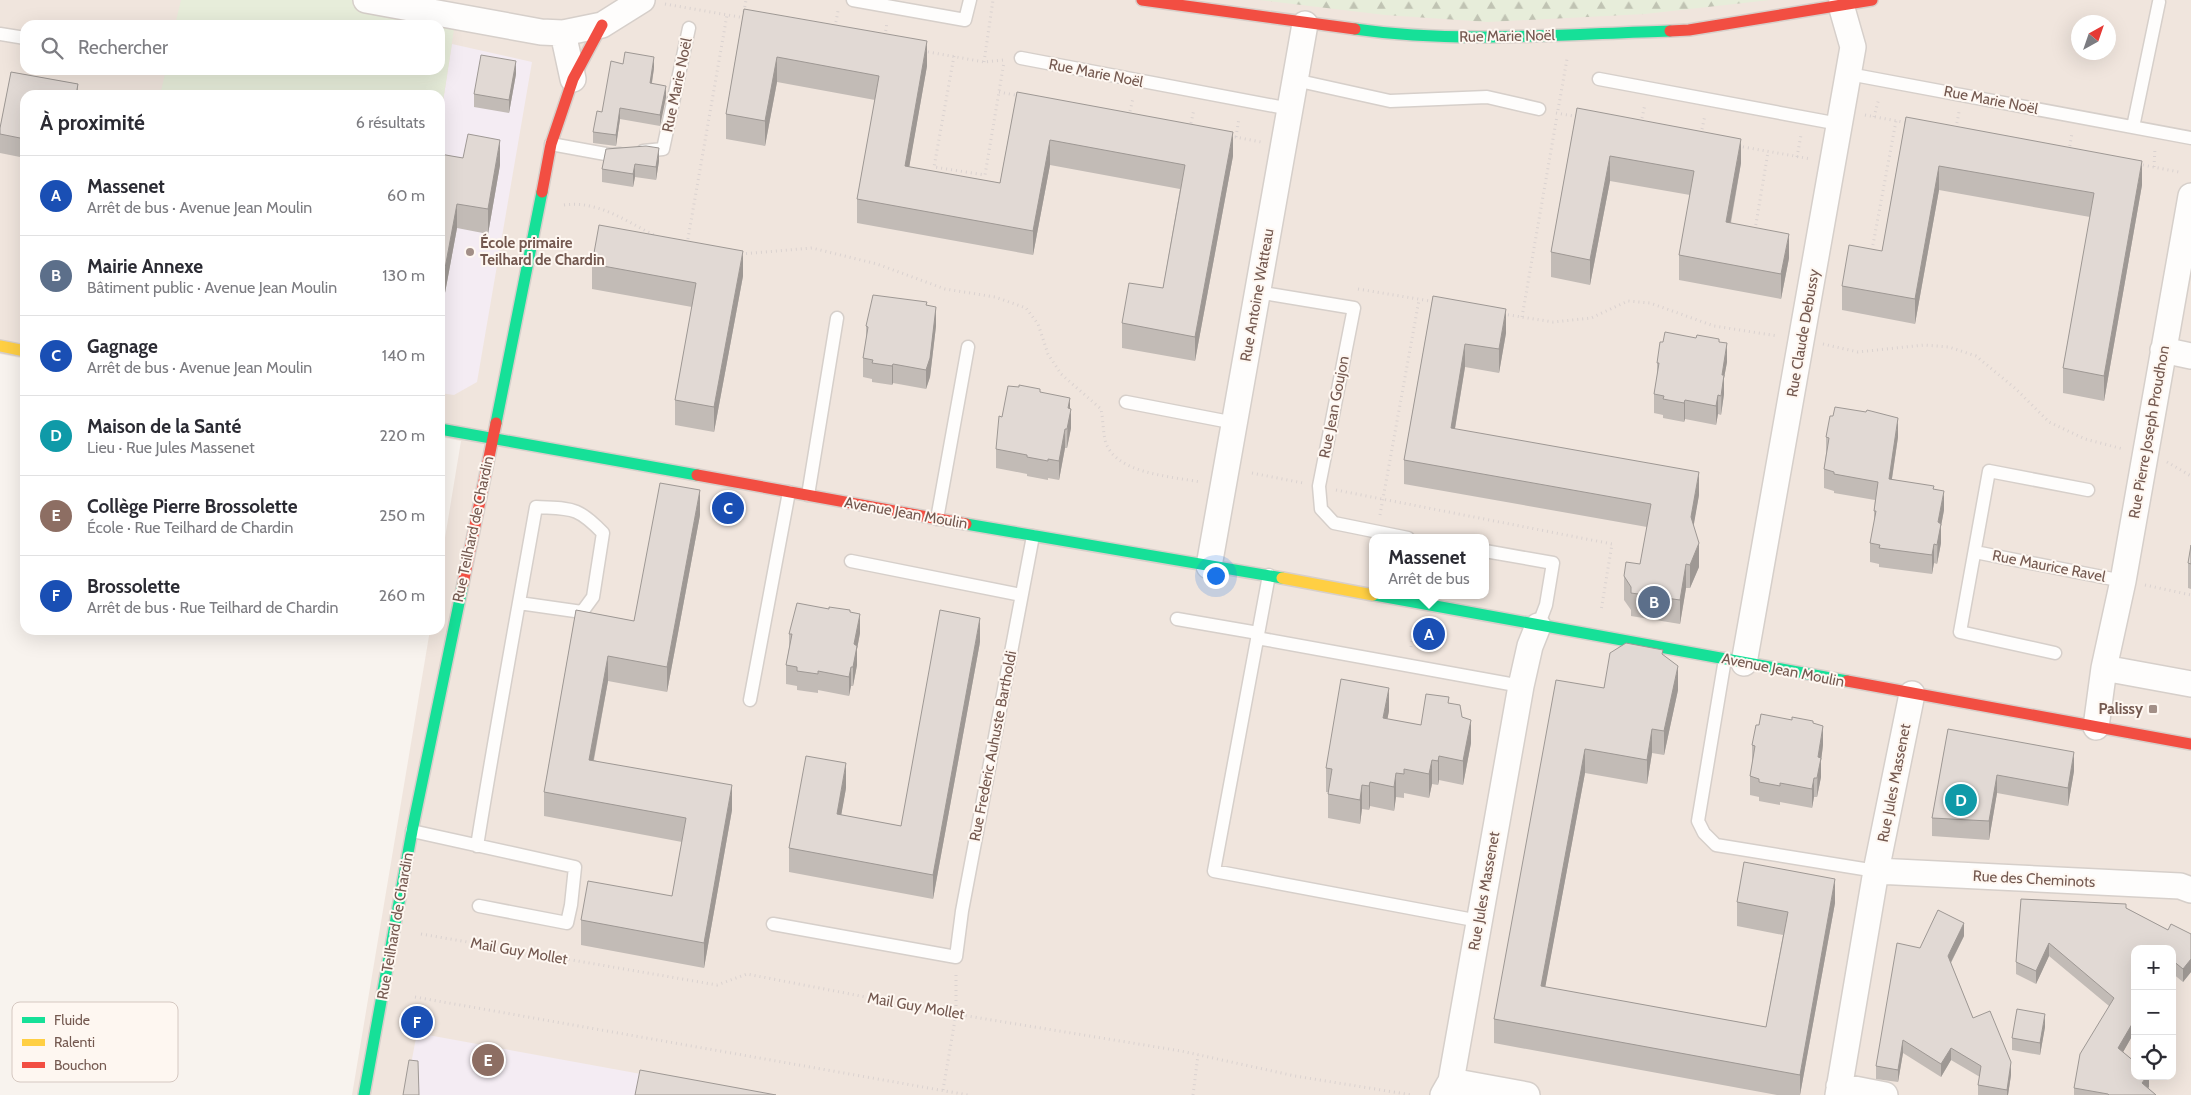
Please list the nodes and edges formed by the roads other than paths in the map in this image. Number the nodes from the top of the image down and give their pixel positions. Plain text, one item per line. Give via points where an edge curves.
1 (366, 0) edge
2 (853, 0) edge
3 (970, 0) edge
4 (1142, 0) edge
5 (1872, 0) edge
6 (652, 2) edge
7 (2158, 2) dead end
8 (1841, 6) junction
9 (1305, 24) junction
10 (602, 25) junction
11 (689, 28) dead end
12 (563, 32) junction
13 (0, 34) edge
14 (20, 37) edge
15 (1021, 58) road end
16 (1848, 74) junction
17 (573, 79) junction
18 (1599, 79) dead end
19 (1295, 80) junction
20 (1539, 108) road end
21 (1290, 109) junction
22 (1850, 120) junction
23 (2133, 127) junction
24 (2191, 138) edge
25 (552, 144) junction
26 (2191, 196) edge
27 (1257, 292) junction
28 (837, 318) dead end
29 (0, 346) edge
30 (968, 346) dead end
31 (20, 350) edge
32 (2163, 350) junction
33 (2191, 356) edge
34 (1126, 402) dead end
35 (1235, 423) junction
36 (445, 430) edge
37 (492, 438) junction
38 (2088, 490) dead end
39 (789, 492) junction
40 (808, 496) junction
41 (937, 519) junction
42 (1387, 534) edge
43 (1033, 536) junction
44 (1489, 552) edge
45 (1975, 552) junction
46 (851, 561) dead end
47 (1209, 566) junction
48 (1269, 575) junction
49 (2133, 583) junction
50 (1369, 594) edge
51 (1021, 595) junction
52 (1395, 599) edge
53 (519, 603) junction
54 (1177, 618) dead end
55 (1538, 626) junction
56 (1257, 635) junction
57 (2055, 653) dead end
58 (1734, 661) junction
59 (2104, 668) junction
60 (2191, 684) edge
61 (1521, 686) junction
62 (1912, 694) junction
63 (750, 700) dead end
64 (2096, 727) junction
65 (2191, 744) edge
66 (412, 831) junction
67 (477, 846) junction
68 (1876, 871) junction
69 (2191, 890) edge
70 (479, 906) dead end
71 (1479, 921) junction
72 (773, 924) dead end
73 (1447, 1088) edge
74 (1838, 1090) edge
75 (364, 1095) edge
76 (1527, 1095) edge
77 (1885, 1095) edge

1 - 12 street via 541,32
2 - 3 lane via 965,20
4 - 9 street, Rue Marie Noël
5 - 8 street, Rue Marie Noël
6 - 10 street
7 - 23 lane
8 - 9 street, Rue Marie Noël via 1689,30 1569,35 1396,35
8 - 16 street, Rue Claude Debussy via 1853,47
9 - 19 street, Rue Antoine Watteau
10 - 12 street
10 - 17 street, Rue Teilhard de Chardin
11 - 25 lane, Rue Marie Noël via 663,149 611,155
12 - 17 street, Rue Teilhard de Chardin
13 - 14 lane
15 - 21 lane, Rue Marie Noël
16 - 22 street, Rue Claude Debussy
16 - 23 lane, Rue Marie Noël
17 - 25 street, Rue Teilhard de Chardin
18 - 22 lane
19 - 20 lane via 1390,101 1487,97
19 - 21 street, Rue Antoine Watteau
21 - 27 street, Rue Antoine Watteau
22 - 58 street, Rue Claude Debussy
23 - 24 lane, Rue Marie Noël
25 - 37 street, Rue Teilhard de Chardin
26 - 32 street, Rue Pierre Joseph Proudhon
27 - 35 street, Rue Antoine Watteau
27 - 42 lane, Rue Jean Goujon via 1354,308 1319,486 1321,509 1334,523
28 - 40 lane
29 - 31 street
30 - 41 lane
32 - 33 street
32 - 49 street, Rue Pierre Joseph Proudhon via 2145,453
34 - 35 lane
35 - 47 street, Rue Antoine Watteau
36 - 37 street, Avenue Jean Moulin
37 - 39 street, Avenue Jean Moulin
37 - 66 street, Rue Teilhard de Chardin
38 - 45 lane, Rue Maurice Ravel via 1989,471
39 - 40 street, Avenue Jean Moulin
39 - 63 lane
40 - 41 street, Avenue Jean Moulin
41 - 43 street, Avenue Jean Moulin
43 - 47 street, Avenue Jean Moulin
43 - 51 lane, Rue Frederic Auhuste Bartholdi
44 - 55 lane via 1553,564 1546,605
45 - 49 lane, Rue Maurice Ravel
45 - 57 lane, Rue Maurice Ravel via 1960,632
46 - 51 lane
47 - 48 street, Avenue Jean Moulin
48 - 50 street, Avenue Jean Moulin
48 - 56 lane
49 - 59 street, Rue Pierre Joseph Proudhon
51 - 72 lane, Rue Frederic Auhuste Bartholdi via 956,957
52 - 55 street, Avenue Jean Moulin
53 - 53 lane via 536,507 574,509 591,520 603,533 593,597 582,612
53 - 67 lane
54 - 56 lane
55 - 58 street, Avenue Jean Moulin
55 - 61 street, Rue Jules Massenet
56 - 61 lane
56 - 71 lane via 1214,871
58 - 62 street, Avenue Jean Moulin
58 - 68 lane via 1698,820 1704,832 1716,845
59 - 60 street
59 - 64 street, Rue Pierre Joseph Proudhon
61 - 71 street, Rue Jules Massenet
62 - 64 street, Avenue Jean Moulin
62 - 68 street, Rue Jules Massenet
64 - 65 street, Avenue Jean Moulin
66 - 67 lane
66 - 75 street, Rue Teilhard de Chardin
67 - 70 lane via 575,867 566,923
68 - 69 street, Rue des Cheminots via 2180,886
68 - 74 street, Rue Jules Massenet
71 - 73 street, Rue Jules Massenet
73 - 76 street, Rue Jules Massenet
74 - 77 street

